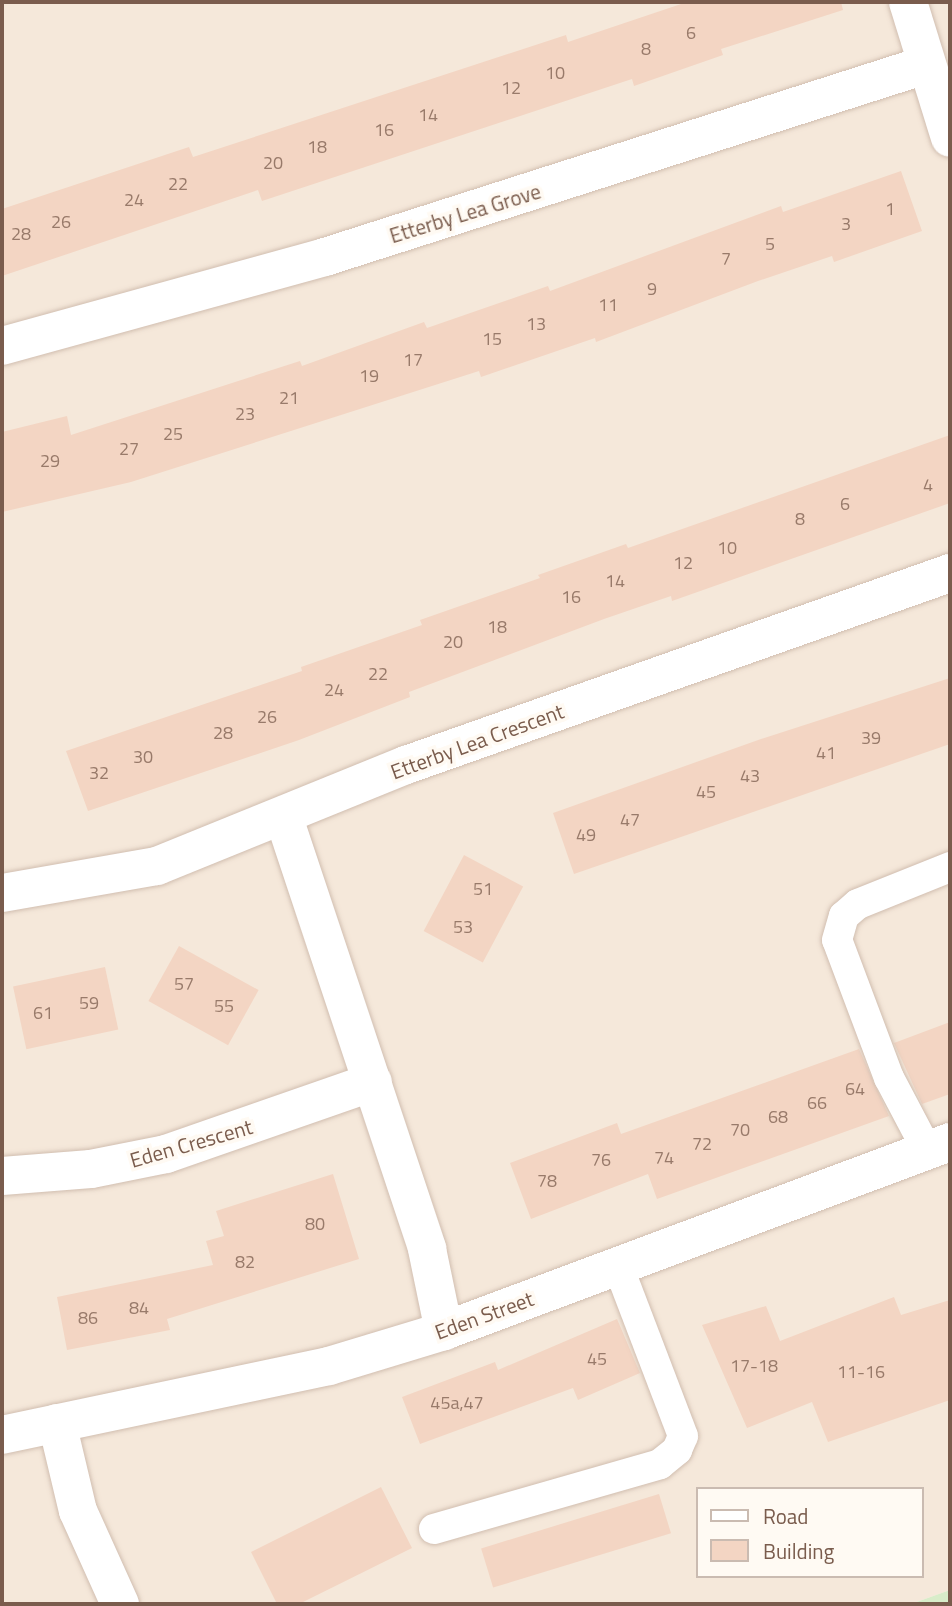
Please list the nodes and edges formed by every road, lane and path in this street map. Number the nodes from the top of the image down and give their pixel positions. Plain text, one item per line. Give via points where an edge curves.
1 (908, 2) edge
2 (925, 65) junction
3 (950, 138) edge
4 (2, 346) edge
5 (950, 573) edge
6 (284, 818) junction
7 (950, 867) edge
8 (2, 893) edge
9 (373, 1082) junction
10 (939, 1146) edge
11 (2, 1176) edge
12 (618, 1266) junction
13 (444, 1331) junction
14 (57, 1423) junction
15 (2, 1435) edge
16 (434, 1529) dead end
17 (121, 1604) edge

1 - 2 street
2 - 3 street
2 - 4 street, Etterby Lea Grove via 325,257
5 - 6 street, Etterby Lea Crescent via 406,765
6 - 8 street, Etterby Lea Crescent via 157,866
6 - 9 street
7 - 10 lane via 858,904 844,916 836,940 889,1078
9 - 11 street, Eden Crescent via 166,1154 92,1169
9 - 13 street via 428,1249
10 - 12 street, Eden Street
12 - 13 street, Eden Street
12 - 16 lane via 683,1436 677,1450 660,1464
13 - 14 street, Eden Street via 330,1366
14 - 15 street, Eden Street
14 - 17 street via 78,1511

